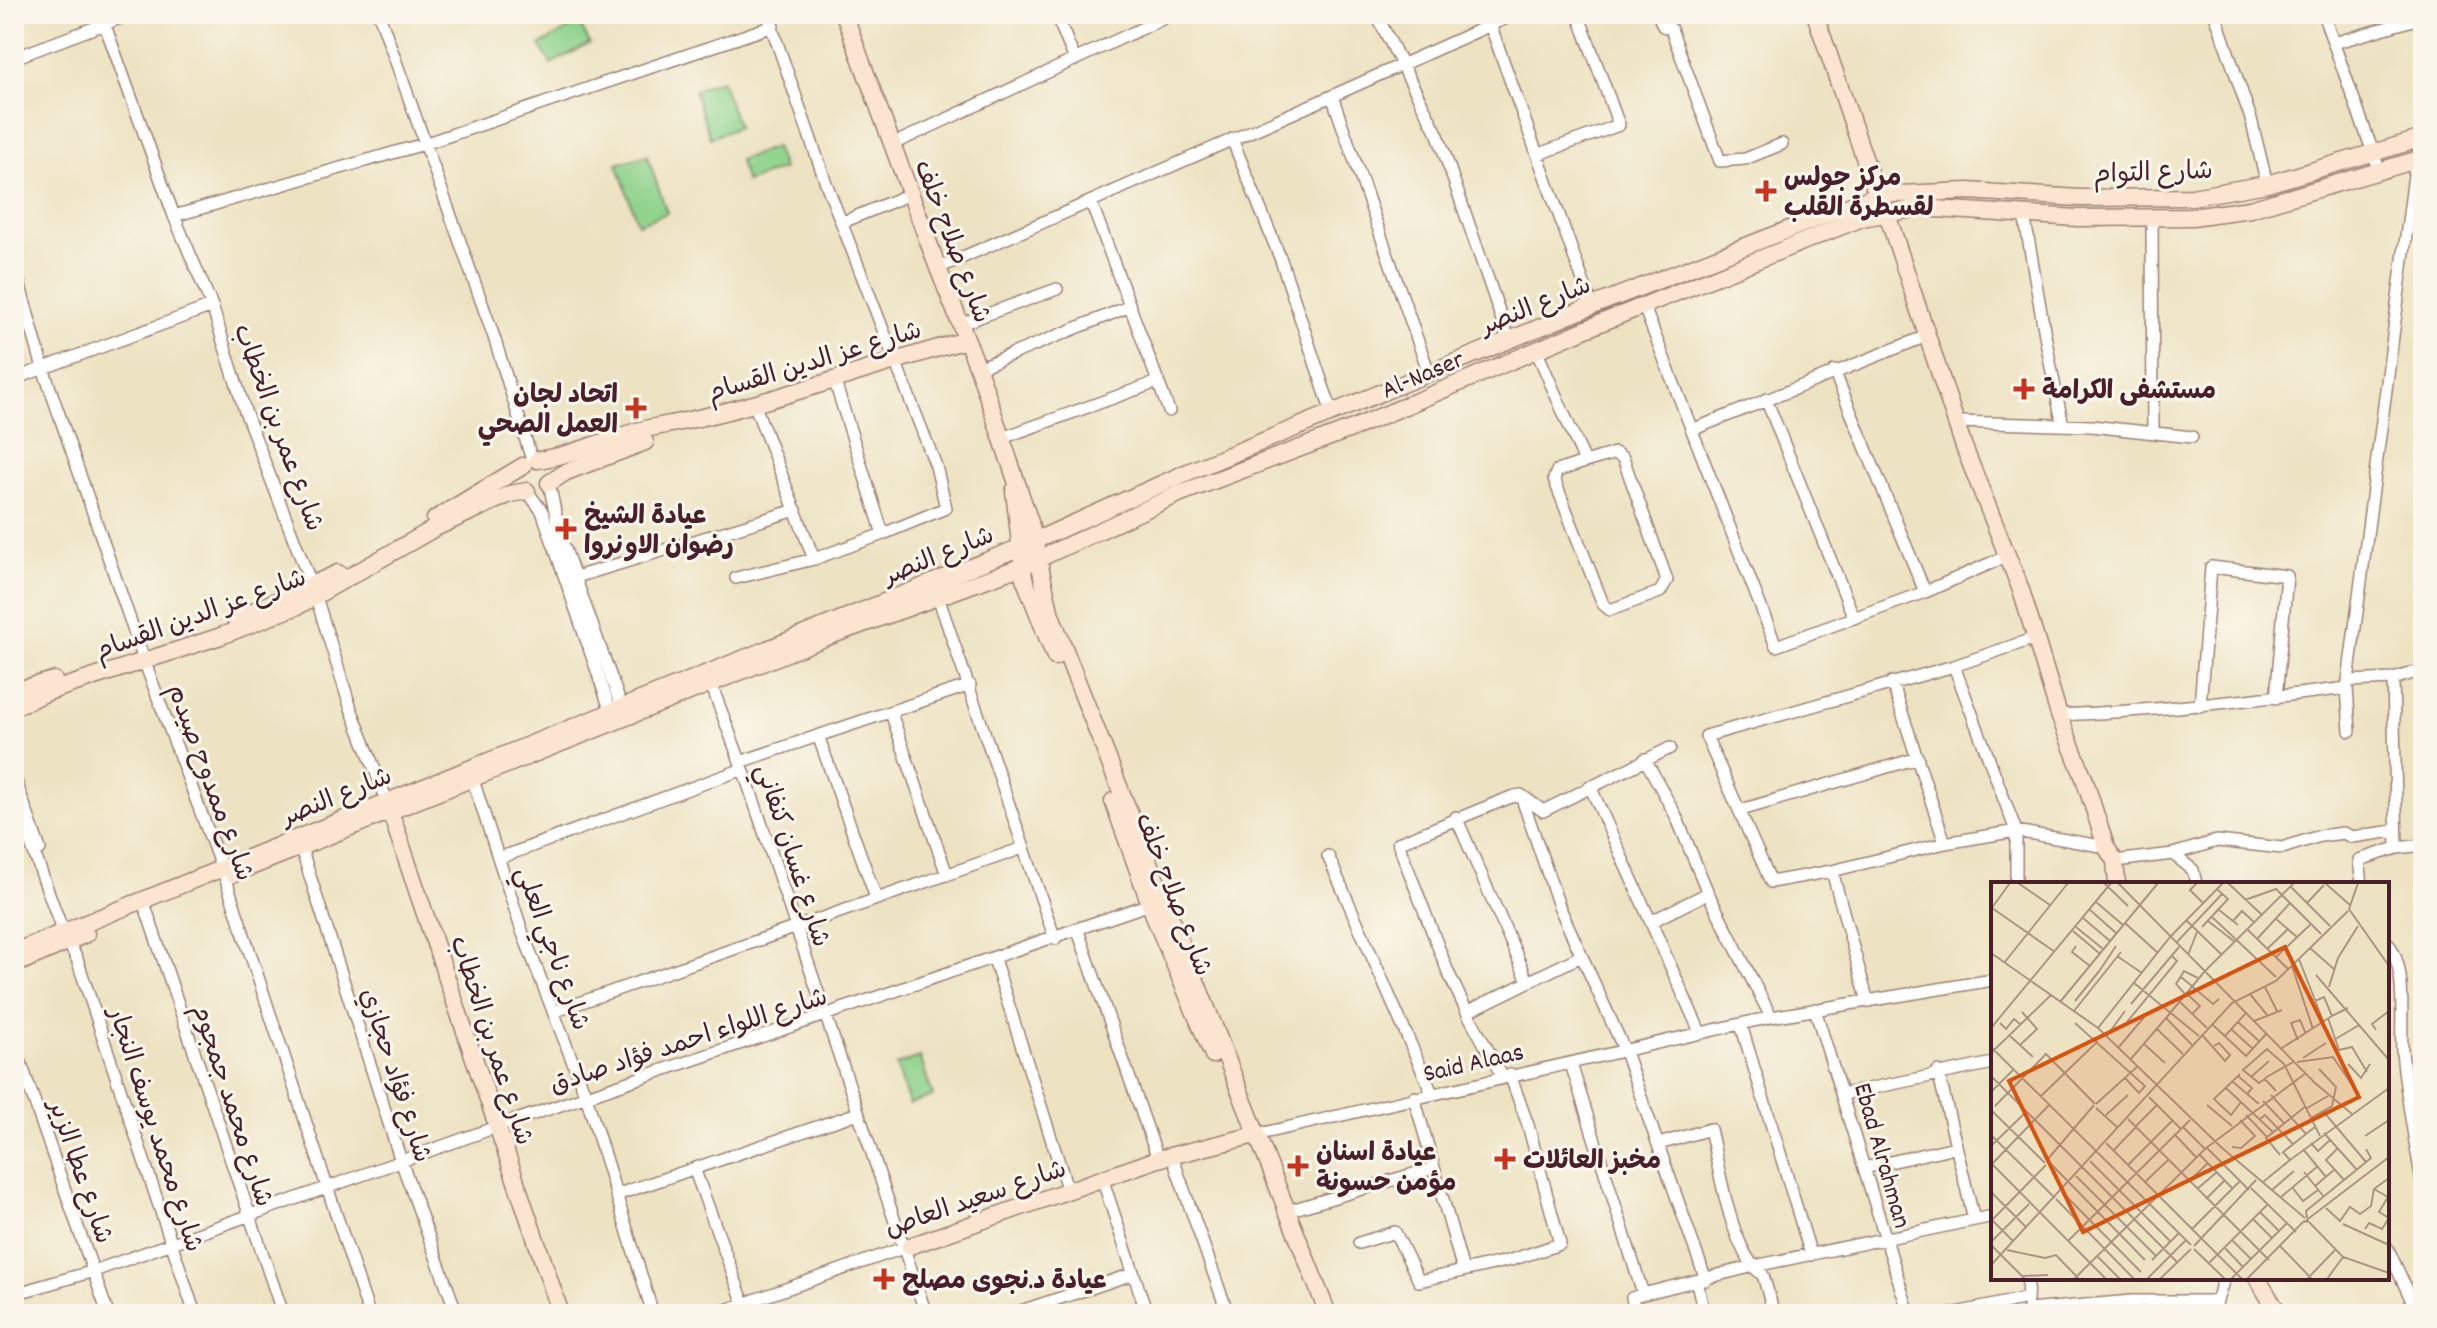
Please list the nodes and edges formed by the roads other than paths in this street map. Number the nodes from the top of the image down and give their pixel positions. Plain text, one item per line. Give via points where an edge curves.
1 (131, 14) edge
2 (379, 14) edge
3 (767, 14) edge
4 (1056, 14) edge
5 (1173, 14) edge
6 (1376, 14) edge
7 (1515, 14) edge
8 (1578, 14) edge
9 (1658, 14) edge
10 (1815, 14) edge
11 (2215, 14) edge
12 (2323, 14) edge
13 (848, 16) edge
14 (2423, 17) edge
15 (103, 19) edge
16 (773, 26) junction
17 (1491, 27) junction
18 (2334, 43) junction
19 (14, 58) edge
20 (1075, 60) junction
21 (1402, 66) junction
22 (1332, 96) junction
23 (2423, 138) edge
24 (1232, 139) junction
25 (424, 144) junction
26 (1782, 144) dead end
27 (891, 145) junction
28 (2373, 152) junction
29 (1539, 154) junction
30 (2420, 159) edge
31 (2379, 169) junction
32 (2267, 184) junction
33 (910, 194) junction
34 (1877, 195) junction
35 (1091, 202) junction
36 (1887, 214) junction
37 (2024, 215) junction
38 (174, 216) junction
39 (2152, 218) junction
40 (843, 222) junction
41 (938, 268) junction
42 (15, 272) edge
43 (1057, 289) dead end
44 (212, 306) junction
45 (1592, 306) junction
46 (1128, 307) junction
47 (1644, 307) junction
48 (964, 332) junction
49 (1929, 335) junction
50 (1509, 340) junction
51 (1537, 352) junction
52 (895, 359) junction
53 (43, 368) junction
54 (978, 368) junction
55 (1834, 371) junction
56 (1429, 373) junction
57 (14, 379) edge
58 (834, 379) junction
59 (1157, 382) junction
60 (1766, 399) junction
61 (755, 406) junction
62 (1169, 411) dead end
63 (1332, 413) junction
64 (1956, 422) junction
65 (2063, 425) junction
66 (674, 427) junction
67 (1694, 429) junction
68 (2153, 432) junction
69 (2192, 437) dead end
70 (1002, 438) junction
71 (530, 462) junction
72 (1585, 462) junction
73 (549, 483) junction
74 (527, 491) junction
75 (796, 510) junction
76 (883, 534) junction
77 (1028, 544) junction
78 (2007, 556) junction
79 (1040, 558) junction
80 (814, 559) junction
81 (1023, 566) junction
82 (576, 577) junction
83 (736, 578) dead end
84 (314, 591) junction
85 (1925, 592) junction
86 (938, 597) junction
87 (1854, 618) junction
88 (2035, 638) junction
89 (143, 657) junction
90 (1954, 666) junction
91 (2423, 670) edge
92 (2393, 679) junction
93 (1892, 682) junction
94 (711, 684) junction
95 (2348, 684) junction
96 (970, 685) junction
97 (14, 691) edge
98 (2276, 698) junction
99 (2200, 706) junction
100 (14, 707) edge
101 (616, 710) junction
102 (891, 713) junction
103 (2059, 715) junction
104 (2350, 731) dead end
105 (819, 738) junction
106 (1670, 748) dead end
107 (1918, 758) junction
108 (1645, 759) junction
109 (742, 766) junction
110 (14, 776) edge
111 (473, 780) junction
112 (1590, 786) junction
113 (1521, 795) junction
114 (14, 798) edge
115 (390, 807) junction
116 (1741, 810) junction
117 (1456, 817) junction
118 (2016, 831) junction
119 (2394, 831) junction
120 (1945, 843) junction
121 (2423, 845) edge
122 (301, 848) junction
123 (1023, 848) junction
124 (2397, 848) junction
125 (2111, 854) junction
126 (2173, 854) junction
127 (1328, 856) dead end
128 (499, 858) junction
129 (1832, 871) junction
130 (222, 873) junction
131 (947, 875) junction
132 (2016, 882) edge
133 (2117, 882) edge
134 (2196, 882) edge
135 (2362, 882) edge
136 (1708, 893) junction
137 (876, 898) junction
138 (1150, 904) junction
139 (146, 909) junction
140 (1652, 921) junction
141 (795, 927) junction
142 (1078, 931) junction
143 (69, 935) junction
144 (1055, 939) junction
145 (2389, 945) edge
146 (14, 952) edge
147 (1581, 956) junction
148 (994, 959) junction
149 (14, 965) edge
150 (1527, 979) junction
151 (1991, 980) edge
152 (1868, 1002) junction
153 (1815, 1009) junction
154 (553, 1012) junction
155 (1467, 1012) junction
156 (824, 1017) junction
157 (1771, 1017) junction
158 (1741, 1025) junction
159 (1700, 1032) junction
160 (14, 1043) edge
161 (1624, 1049) junction
162 (1991, 1063) edge
163 (1571, 1064) junction
164 (1938, 1071) junction
165 (1506, 1076) junction
166 (1432, 1093) junction
167 (1844, 1094) junction
168 (586, 1096) junction
169 (1414, 1097) junction
170 (858, 1113) junction
171 (496, 1127) junction
172 (1250, 1135) junction
173 (1659, 1144) junction
174 (1955, 1147) junction
175 (1165, 1158) junction
176 (401, 1161) junction
177 (1434, 1168) junction
178 (1864, 1168) junction
179 (2422, 1170) edge
180 (695, 1171) junction
181 (1102, 1178) junction
182 (326, 1186) junction
183 (2423, 1187) edge
184 (1068, 1191) junction
185 (616, 1195) junction
186 (1284, 1212) junction
187 (247, 1214) junction
188 (1991, 1216) edge
189 (1974, 1220) junction
190 (1885, 1240) junction
191 (171, 1241) junction
192 (1359, 1243) dead end
193 (907, 1247) junction
194 (2389, 1251) edge
195 (1811, 1255) junction
196 (1750, 1267) junction
197 (1463, 1270) junction
198 (94, 1271) junction
199 (1133, 1274) junction
200 (2028, 1280) edge
201 (2223, 1280) edge
202 (2258, 1280) edge
203 (1701, 1281) junction
204 (14, 1293) edge
205 (1643, 1294) junction
206 (744, 1304) junction
207 (2028, 1307) edge
208 (2133, 1308) edge
209 (21, 1314) edge
210 (108, 1314) edge
211 (195, 1314) edge
212 (283, 1314) edge
213 (369, 1314) edge
214 (457, 1314) edge
215 (561, 1314) edge
216 (653, 1314) edge
217 (714, 1314) edge
218 (926, 1314) edge
219 (1012, 1314) edge
220 (1147, 1314) edge
221 (1228, 1314) edge
222 (1318, 1314) edge
223 (1328, 1314) edge
224 (1636, 1314) edge
225 (1704, 1314) edge
226 (1774, 1314) edge
227 (1909, 1314) edge
228 (1952, 1314) edge
229 (2279, 1314) edge
230 (2418, 1314) edge

1 - 15 street
2 - 25 street
3 - 16 street
4 - 20 street
5 - 20 street
6 - 21 street
7 - 17 street
8 - 29 street via 1619,125
9 - 26 street via 1663,26 1671,29 1720,161 1745,159
10 - 34 main road
11 - 32 street
12 - 18 street
13 - 27 main road, شارع صلاح خلف
14 - 18 street
15 - 19 street
15 - 38 street, شارع عمر بن الخطاب
16 - 25 street
16 - 40 street
17 - 21 street
17 - 29 street
18 - 28 street
20 - 27 street
21 - 22 street
21 - 50 street via 1438,135
22 - 24 street
22 - 56 street
23 - 28 main road, شارع التوام
24 - 35 street
24 - 63 street via 1281,260
25 - 38 street
25 - 71 street via 494,337
27 - 33 main road, شارع صلاح خلف
28 - 31 street
28 - 32 main road, شارع التوام
29 - 45 street
30 - 31 main road, شارع التوام
30 - 95 street
31 - 39 main road, شارع التوام via 2250,209
32 - 34 main road, شارع التوام via 2192,197 1910,191
33 - 40 street
33 - 41 main road, شارع صلاح خلف
34 - 36 street
34 - 45 main road, شارع النصر
35 - 41 street
35 - 46 street
36 - 37 main road, شارع التوام via 1920,208
36 - 47 main road, Al-Naser via 1862,218
36 - 49 main road
37 - 39 main road, شارع التوام
37 - 65 street
38 - 44 street, شارع عمر بن الخطاب
39 - 68 street
40 - 52 street
41 - 48 main road, شارع صلاح خلف
42 - 53 street, شارع ممدوح صيدم
43 - 48 street
44 - 53 street
44 - 84 street, شارع عمر بن الخطاب via 245,411
45 - 50 main road, شارع النصر
46 - 54 street
46 - 59 street
47 - 51 main road, Al-Naser
47 - 67 street
48 - 52 main road, شارع عز الدين القسام
48 - 54 main road, شارع صلاح خلف
49 - 55 street
49 - 64 main road
50 - 56 main road, شارع النصر
51 - 72 street
51 - 79 main road, Al-Naser via 1181,493
52 - 58 main road, شارع عز الدين القسام
52 - 76 street via 936,466 946,508
53 - 57 street
53 - 89 street, شارع ممدوح صيدم
54 - 70 main road, شارع صلاح خلف
55 - 60 street
55 - 85 street
56 - 63 main road, شارع النصر
58 - 61 main road, شارع عز الدين القسام
58 - 76 street
59 - 62 street
59 - 70 street
60 - 67 street
60 - 87 street
61 - 66 main road, شارع عز الدين القسام
61 - 75 street
63 - 77 main road, شارع النصر
64 - 65 street
64 - 78 main road
65 - 68 street
66 - 71 main road, شارع عز الدين القسام via 655,427
66 - 73 main road, شارع عز الدين القسام
67 - 87 street via 1776,646
68 - 69 street
70 - 77 main road, شارع صلاح خلف
71 - 73 main road via 550,469
71 - 74 main road via 520,481
71 - 84 main road, شارع عز الدين القسام
72 - 72 street via 1557,471 1554,479 1603,604 1610,610 1660,592 1667,580 1623,458 1615,453
73 - 74 main road via 542,490
73 - 82 street
74 - 84 main road, شارع عز الدين القسام via 435,528
74 - 101 street via 542,511
75 - 80 street
75 - 82 street
76 - 80 street
77 - 79 main road, شارع صلاح خلف
77 - 81 main road, شارع صلاح خلف
77 - 101 main road, شارع النصر
78 - 85 street
78 - 88 main road
79 - 81 main road, Al-Naser
79 - 172 main road, شارع صلاح خلف via 1051,615
80 - 83 street
81 - 86 main road, شارع النصر
81 - 138 main road, شارع صلاح خلف
82 - 101 street
84 - 89 main road, شارع عز الدين القسام
84 - 115 street, شارع عمر بن الخطاب via 350,706
85 - 87 street
86 - 94 main road, شارع النصر
86 - 96 street
88 - 90 street
88 - 103 main road
89 - 97 main road, شارع عز الدين القسام
89 - 100 main road, شارع عز الدين القسام
89 - 130 street, شارع ممدوح صيدم
90 - 93 street
90 - 118 street
91 - 92 street
92 - 95 street
92 - 119 street
93 - 107 street
93 - 116 street via 1706,736
94 - 109 street, شارع غسان كنفاني
94 - 111 main road, شارع النصر
95 - 98 street
95 - 104 street
96 - 102 street
96 - 123 street
98 - 99 street
98 - 99 street via 2287,576 2211,567
99 - 103 street
101 - 115 main road, شارع النصر
102 - 105 street
102 - 131 street
103 - 125 main road
105 - 109 street
105 - 137 street
106 - 108 street
107 - 116 street
107 - 120 street
108 - 112 street
108 - 136 street
109 - 128 street
109 - 141 street, شارع غسان كنفاني
110 - 143 street, شارع محمد يوسف النجار
111 - 115 main road, شارع النصر
111 - 128 street, شارع ناجي العلي
112 - 113 street via 1543,811
112 - 140 street
113 - 117 street
113 - 147 street
114 - 143 street, شارع محمد يوسف النجار
115 - 122 main road, شارع النصر
115 - 130 main road, شارع النصر
115 - 171 main road, شارع عمر بن الخطاب
116 - 129 street via 1771,882
117 - 150 street
117 - 155 street via 1398,843
118 - 120 street
118 - 125 street
118 - 132 street
119 - 124 street
119 - 126 street via 2320,836 2282,848 2217,841
120 - 129 street
121 - 124 street
122 - 130 main road, شارع النصر
122 - 176 street, شارع فؤاد حجازي
123 - 131 street
123 - 144 street
124 - 135 street via 2359,860
125 - 126 street
125 - 133 main road
126 - 134 street via 2193,870
127 - 166 street
128 - 154 street, شارع ناجي العلي
129 - 152 street
130 - 139 main road, شارع النصر
130 - 143 main road, شارع النصر
130 - 182 street, شارع ممدوح صيدم
131 - 137 street
136 - 140 street
136 - 157 street
137 - 141 street
138 - 142 street, شارع اللواء احمد فؤاد صادق
138 - 172 main road, شارع صلاح خلف
139 - 143 main road, شارع النصر
139 - 187 street, شارع محمد جمجوم
140 - 159 street
141 - 154 street
141 - 156 street, شارع غسان كنفاني
142 - 144 street, شارع اللواء احمد فؤاد صادق
142 - 175 street
143 - 146 main road, شارع النصر
143 - 149 main road, شارع النصر
143 - 191 street, شارع محمد يوسف النجار
144 - 148 street, شارع اللواء احمد فؤاد صادق
145 - 179 street via 2399,976 2402,1053
147 - 150 street
147 - 161 street
148 - 156 street, شارع اللواء احمد فؤاد صادق
148 - 184 street
150 - 155 street
151 - 152 street, Said Alaas
152 - 153 street, Said Alaas
153 - 157 street, Said Alaas
153 - 167 street, Ebad Alrahman
154 - 168 street, شارع ناجي العلي
155 - 165 street
156 - 168 street, شارع اللواء احمد فؤاد صادق
156 - 170 street, شارع غسان كنفاني
157 - 158 street, Said Alaas
158 - 159 street, Said Alaas
158 - 195 street
159 - 161 street, Said Alaas
160 - 198 street, شارع عطا الزير
161 - 163 street, Said Alaas
161 - 173 street
162 - 164 street
163 - 165 street, Said Alaas
163 - 205 street
164 - 167 street
164 - 174 street
165 - 166 street, Said Alaas
165 - 197 street via 1528,1125 1560,1244
166 - 169 street, Said Alaas
167 - 178 street, Ebad Alrahman
168 - 171 street, شارع اللواء احمد فؤاد صادق
168 - 185 street, شارع ناجي العلي
169 - 172 street, Said Alaas
169 - 177 street
170 - 180 street
170 - 193 street, شارع غسان كنفاني
171 - 176 street, شارع اللواء احمد فؤاد صادق
171 - 215 main road, شارع عمر بن الخطاب
172 - 175 main road, شارع سعيد العاص
172 - 186 main road, شارع صلاح خلف
172 - 222 main road, شارع صلاح خلف
173 - 196 street via 1710,1129
173 - 203 street
174 - 178 street
174 - 189 street
175 - 181 main road, شارع سعيد العاص
175 - 221 street
176 - 182 street, شارع اللواء احمد فؤاد صادق
176 - 214 street, شارع فؤاد حجازي
177 - 186 street
177 - 197 street
178 - 190 street, Ebad Alrahman
179 - 183 street
180 - 185 street
180 - 206 street
181 - 184 main road, شارع سعيد العاص
181 - 199 street
182 - 187 street, شارع اللواء احمد فؤاد صادق
182 - 213 street, شارع ممدوح صيدم
184 - 193 main road, شارع سعيد العاص
185 - 216 street, شارع ناجي العلي
186 - 223 main road, شارع صلاح خلف
187 - 191 street, شارع اللواء احمد فؤاد صادق
187 - 212 street, شارع محمد جمجوم
188 - 189 street
189 - 190 street
190 - 195 street
190 - 227 street, Ebad Alrahman
191 - 198 street, شارع اللواء احمد فؤاد صادق
191 - 211 street, شارع محمد يوسف النجار
192 - 197 street via 1395,1232 1419,1281
193 - 206 street, شارع سعيد العاص
193 - 218 street, شارع غسان كنفاني
194 - 230 street
195 - 196 street
196 - 203 street
196 - 226 street via 1763,1275
198 - 204 street, شارع اللواء احمد فؤاد صادق
198 - 210 street, شارع عطا الزير
199 - 219 street
199 - 220 street
200 - 207 street
201 - 208 street via 2217,1301
202 - 229 main road
203 - 205 street
203 - 225 street
204 - 209 street
205 - 224 street via 1632,1298
206 - 217 street, شارع سعيد العاص
207 - 208 street
207 - 228 street

